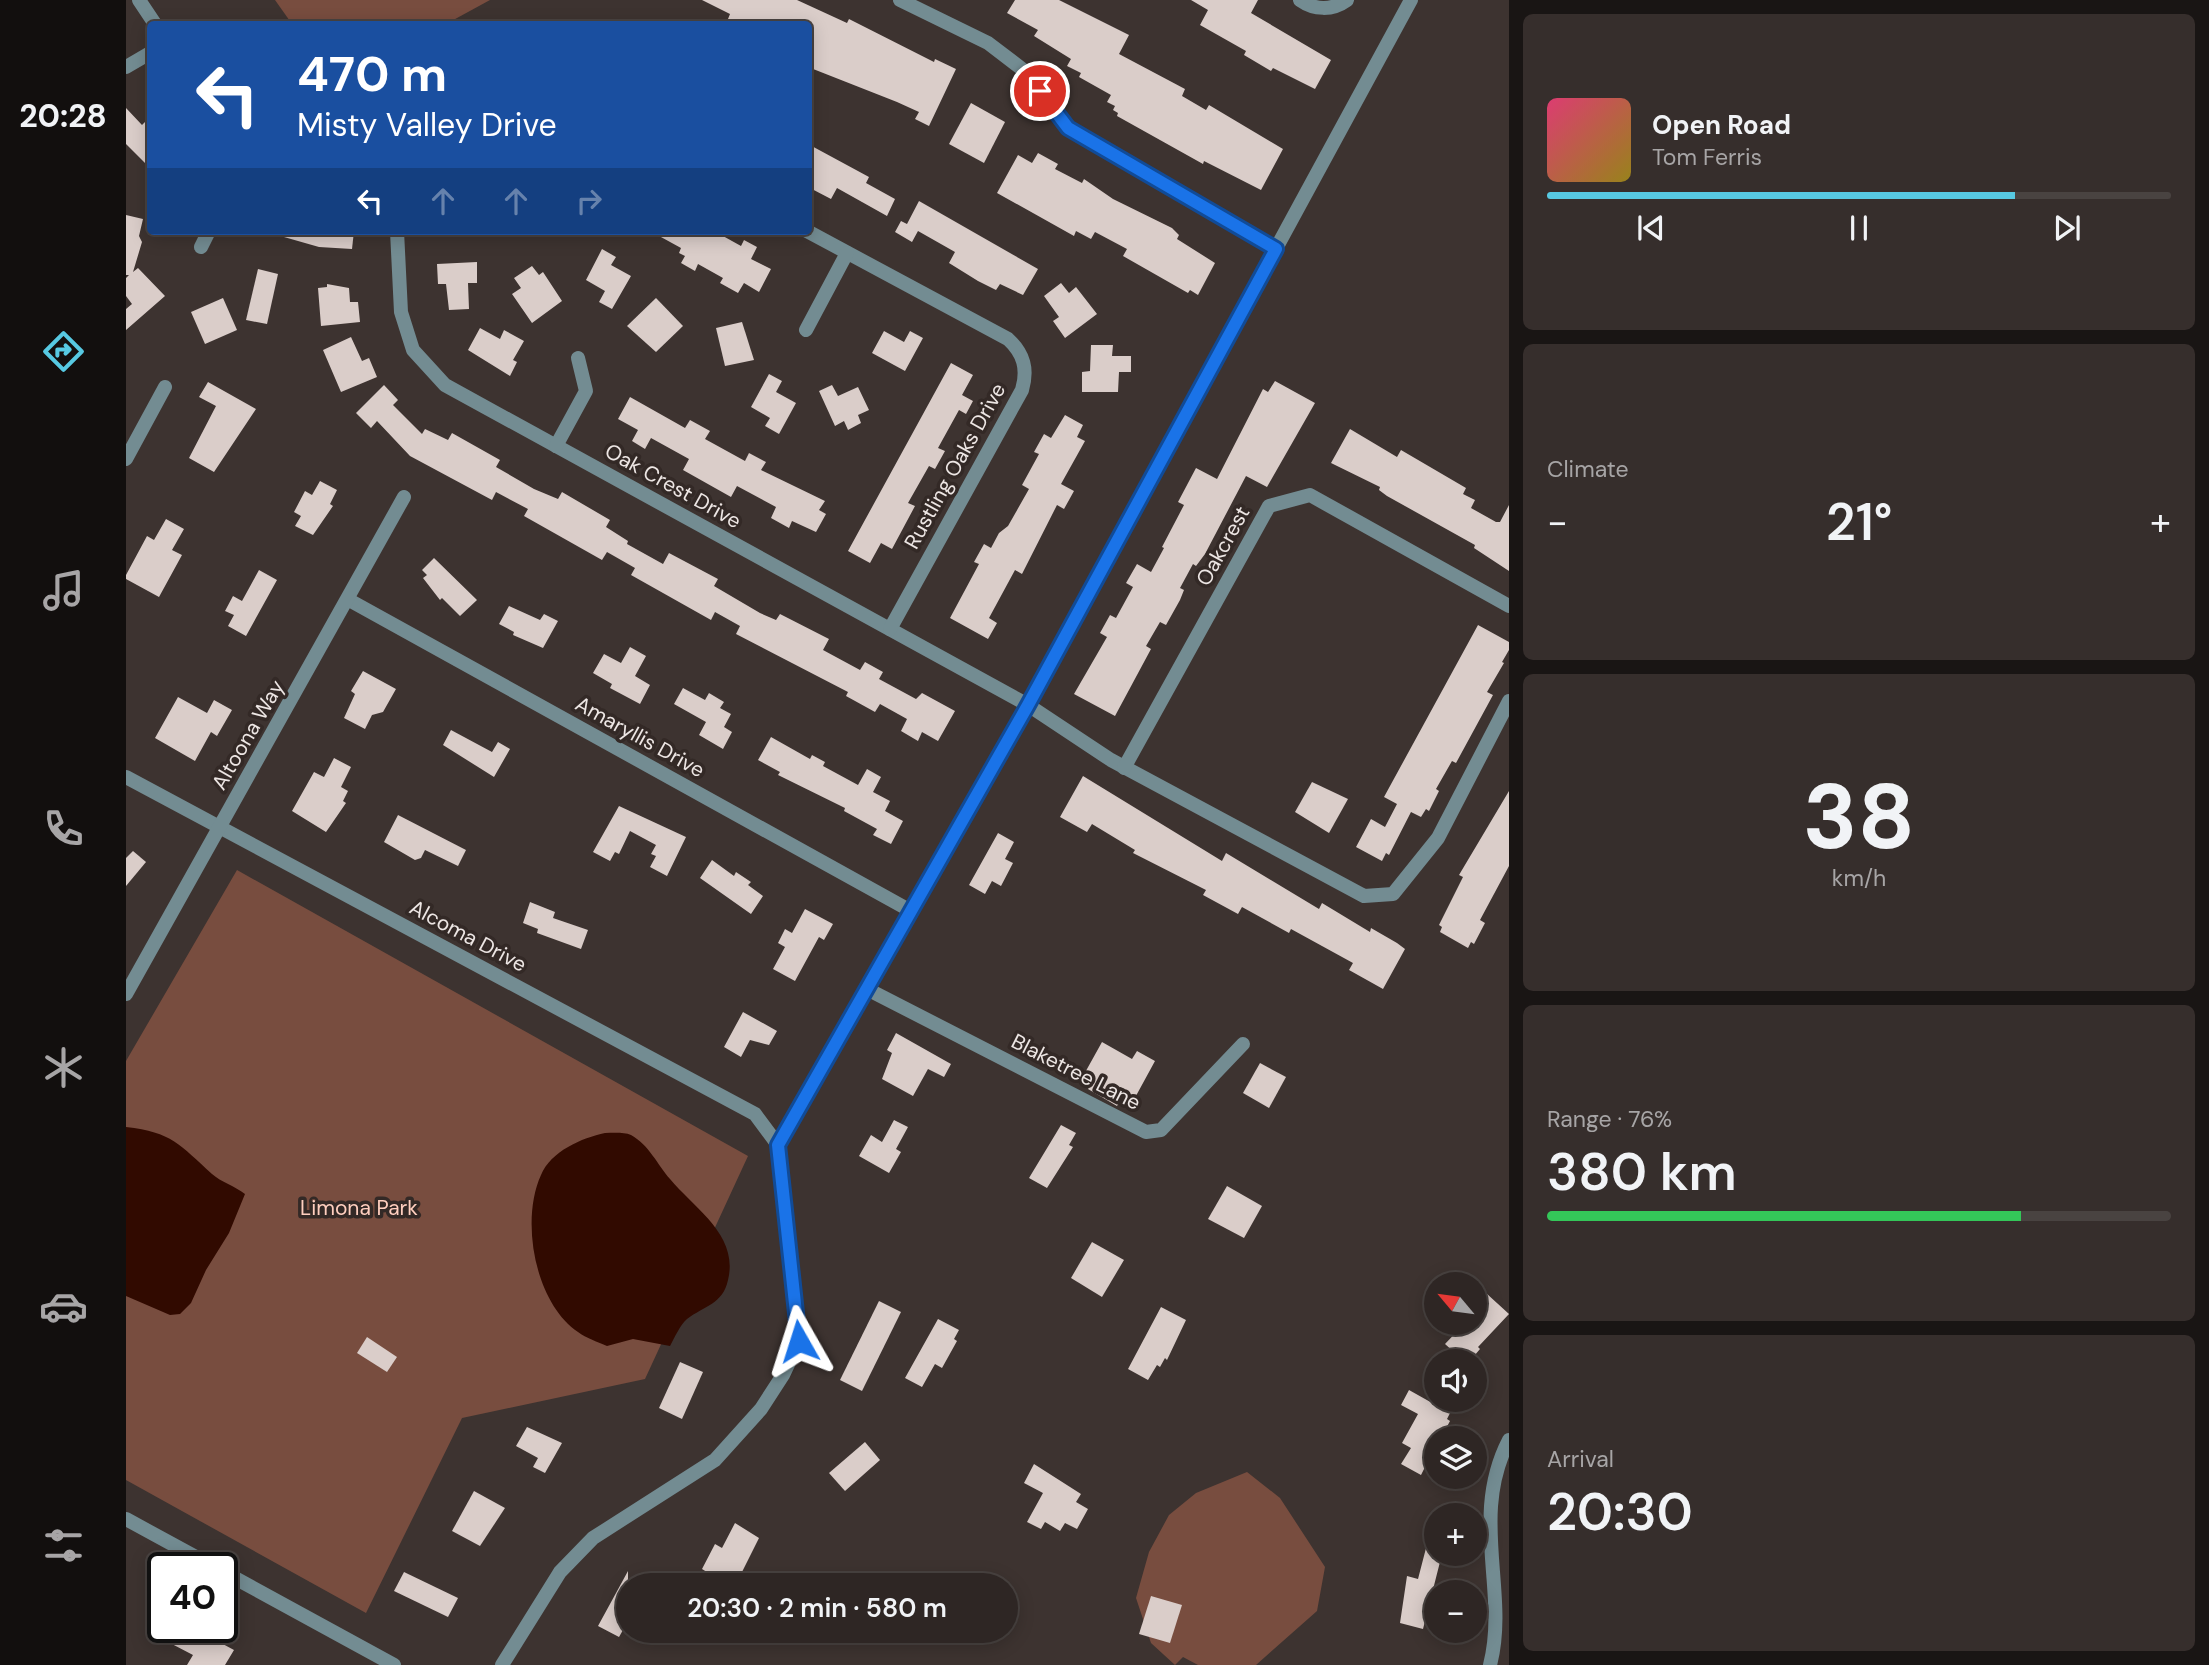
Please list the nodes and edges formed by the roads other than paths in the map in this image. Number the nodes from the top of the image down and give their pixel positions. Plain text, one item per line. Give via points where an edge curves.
1 (139, 0) edge
2 (900, 0) edge
3 (1300, 0) edge
4 (1347, 0) edge
5 (1411, 0) edge
6 (153, 21) edge
7 (147, 55) edge
8 (126, 67) edge
9 (812, 234) edge
10 (207, 235) edge
11 (397, 235) edge
12 (201, 247) dead end
13 (1276, 249) junction
14 (847, 253) junction
15 (806, 330) dead end
16 (578, 358) dead end
17 (164, 387) dead end
18 (556, 446) junction
19 (126, 459) edge
20 (404, 496) dead end
21 (349, 600) junction
22 (1509, 606) edge
23 (890, 629) junction
24 (1509, 701) edge
25 (1028, 705) junction
26 (1124, 768) junction
27 (126, 777) edge
28 (220, 827) junction
29 (911, 911) junction
30 (867, 989) junction
31 (126, 994) edge
32 (1243, 1044) dead end
33 (778, 1145) junction
34 (1509, 1440) edge
35 (126, 1519) edge
36 (187, 1552) edge
37 (238, 1580) edge
38 (394, 1665) edge
39 (502, 1665) edge
40 (1490, 1665) edge

1 - 6 street
2 - 13 street via 988,43 1026,72 1068,128
3 - 4 street via 1318,8
5 - 13 street
7 - 8 street
9 - 14 street, Rustling Oaks Drive
10 - 12 street
11 - 18 street, Oak Crest Drive via 401,312 413,350 445,386
13 - 25 street
14 - 15 street
14 - 23 street, Rustling Oaks Drive via 1008,339 1020,350 1026,375 1022,390
16 - 18 street via 586,391
17 - 19 street
18 - 23 street, Oak Crest Drive
20 - 21 street, Altoona Way
21 - 28 street, Altoona Way
21 - 29 street, Amaryllis Drive
22 - 26 street, Oakcrest via 1310,495 1269,506
23 - 25 street, Oak Crest Drive
24 - 26 street via 1438,838 1393,894 1364,896
25 - 26 street
25 - 29 street
27 - 28 street, Alcoma Drive
28 - 31 street, Altoona Way
28 - 33 street, Alcoma Drive via 755,1114
29 - 30 street
30 - 32 street, Blaketree Lane via 1146,1132 1161,1130
30 - 33 street
33 - 39 street via 799,1341 783,1375 761,1409 715,1461 593,1538 560,1572
34 - 40 street via 1500,1457 1489,1525 1497,1641
35 - 36 street
37 - 38 street

